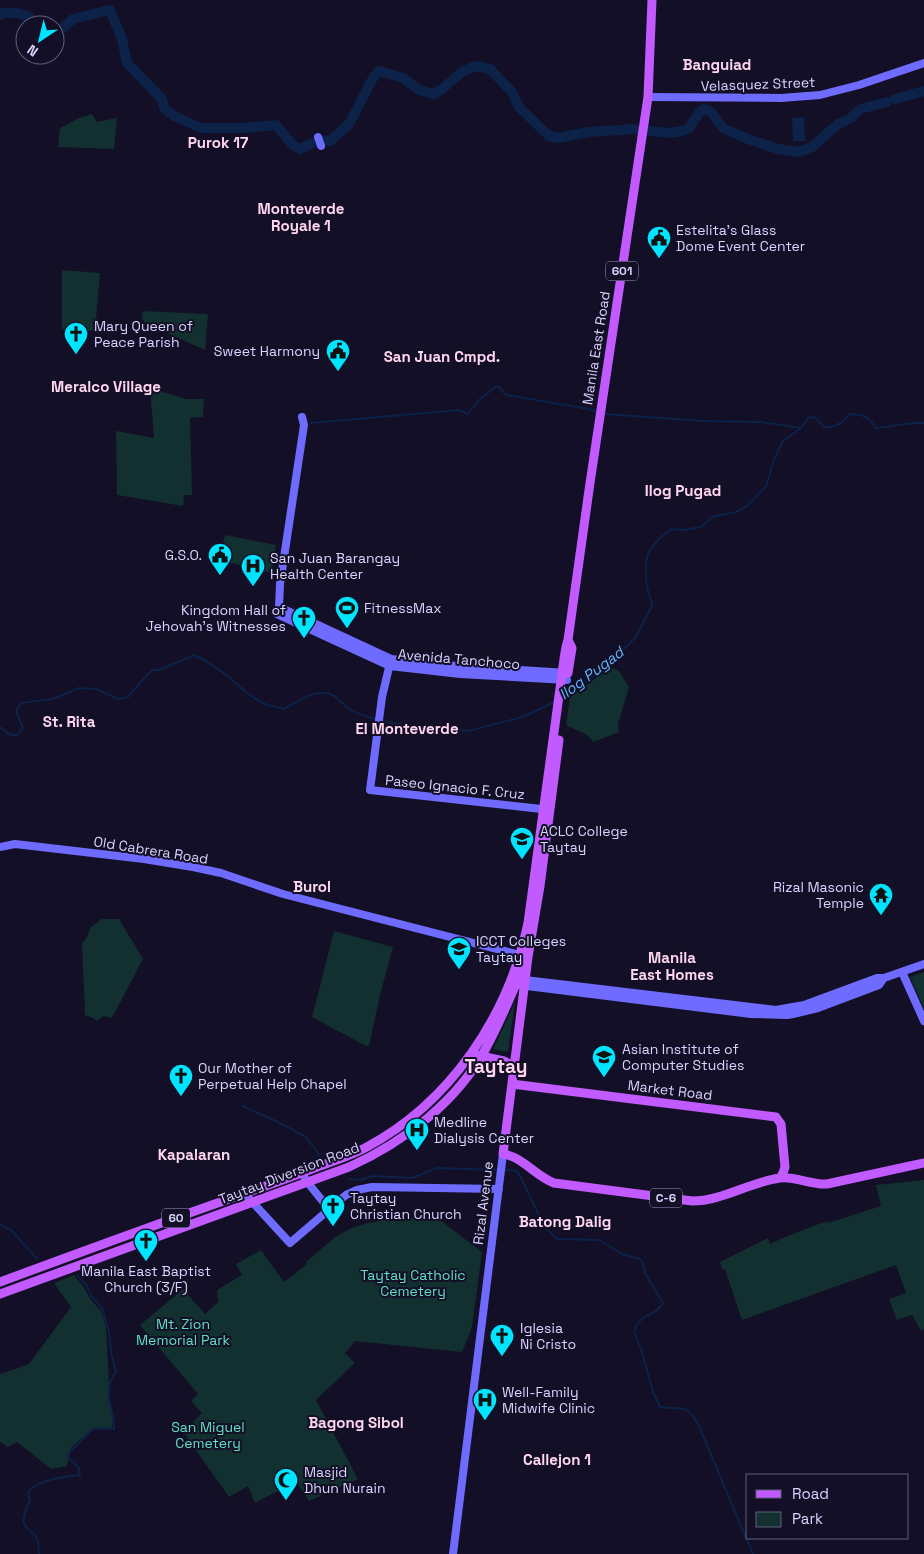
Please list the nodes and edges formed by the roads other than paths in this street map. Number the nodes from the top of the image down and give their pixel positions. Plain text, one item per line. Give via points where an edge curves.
1 (652, 0) edge
2 (924, 63) edge
3 (648, 98) junction
4 (318, 137) dead end
5 (321, 146) dead end
6 (302, 417) dead end
7 (390, 662) junction
8 (564, 677) junction
9 (547, 810) junction
10 (0, 847) edge
11 (524, 956) junction
12 (924, 964) edge
13 (902, 972) junction
14 (522, 984) junction
15 (502, 1008) junction
16 (924, 1021) edge
17 (471, 1054) junction
18 (481, 1057) junction
19 (514, 1067) junction
20 (512, 1084) junction
21 (503, 1154) junction
22 (924, 1163) edge
23 (784, 1164) junction
24 (302, 1173) junction
25 (780, 1178) junction
26 (801, 1180) junction
27 (308, 1183) junction
28 (499, 1189) junction
29 (245, 1194) junction
30 (254, 1202) junction
31 (329, 1209) junction
32 (73, 1255) junction
33 (77, 1266) junction
34 (0, 1282) edge
35 (0, 1294) edge
36 (453, 1554) edge

1 - 3 main road, Manila East Road / 601
2 - 3 street, Velasquez Street via 820,95
3 - 8 main road, Manila East Road / 601
4 - 5 street
6 - 7 street, Avenida Tanchoco via 304,426 278,611
7 - 8 street, Avenida Tanchoco
7 - 9 street, Paseo Ignacio F. Cruz via 382,697 370,790
8 - 9 main road, 601
9 - 11 main road, Taytay Diversion Road / 601
9 - 11 main road, Rizal Avenue / 601 via 533,932
10 - 11 street, Old Cabrera Road via 21,845 170,862
11 - 14 main road, Rizal Avenue / 601
11 - 15 main road, Taytay Diversion Road / 60
12 - 13 street
13 - 14 street via 884,978 879,985 818,1008 787,1015 750,1014
13 - 16 street
14 - 15 main road, Taytay Diversion Road / 60
14 - 19 main road, Rizal Avenue / 601
15 - 17 main road, Taytay Diversion Road / 60
15 - 18 main road, Taytay Diversion Road / 60
17 - 18 main road
17 - 24 main road, Taytay Diversion Road / 60 via 433,1098 401,1126 364,1149
18 - 19 main road via 504,1061
18 - 27 main road, Taytay Diversion Road / 60 via 451,1096 408,1134 363,1161
19 - 20 main road, Rizal Avenue / 601
20 - 21 main road, Rizal Avenue
20 - 23 main road, Market Road via 776,1117 781,1124
21 - 25 main road, C-6 via 513,1156 545,1179 562,1185 692,1201 706,1200
21 - 28 street, Rizal Avenue
22 - 26 main road, C-6 via 827,1184
23 - 25 main road
23 - 26 main road
24 - 27 street
24 - 29 main road, Taytay Diversion Road / 60
25 - 26 main road, C-6
27 - 30 main road, Taytay Diversion Road / 60
27 - 31 street
28 - 31 street via 372,1187 346,1194
28 - 36 street, Rizal Avenue
29 - 30 street
29 - 32 main road, Taytay Diversion Road / 60
30 - 31 street via 290,1243
30 - 33 main road, Taytay Diversion Road / 60
32 - 33 main road
32 - 34 main road, Taytay Diversion Road / 60
33 - 35 main road, Taytay Diversion Road / 60

